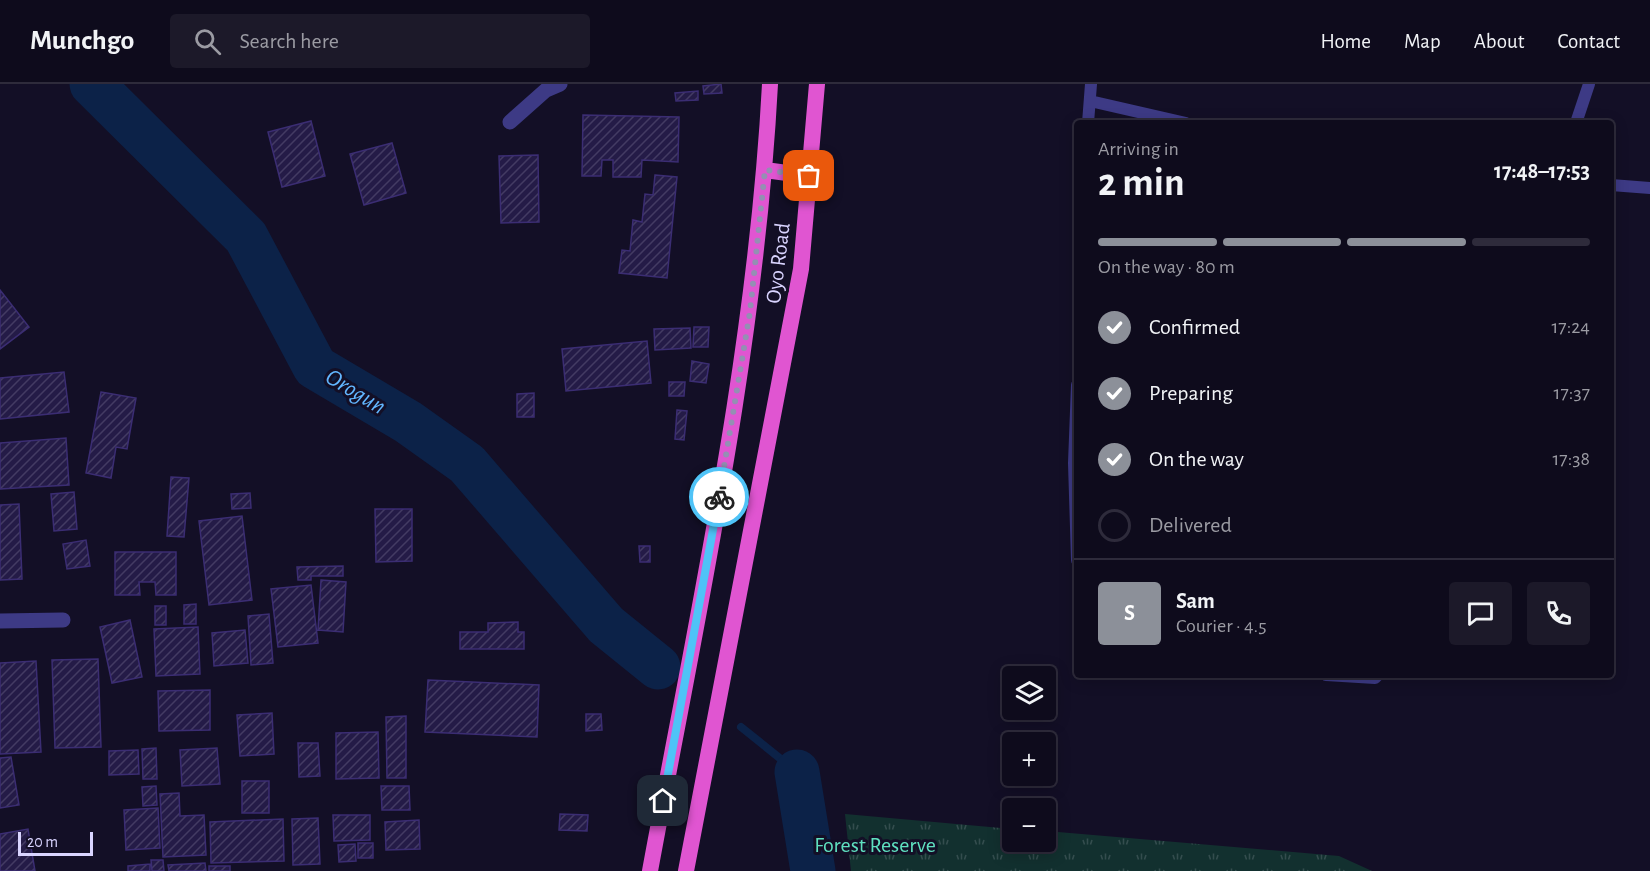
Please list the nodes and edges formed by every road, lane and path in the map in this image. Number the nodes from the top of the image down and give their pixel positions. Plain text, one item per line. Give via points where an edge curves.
1 (560, 84) edge
2 (770, 84) edge
3 (818, 84) edge
4 (1091, 84) edge
5 (1589, 84) edge
6 (1090, 102) junction
7 (1088, 120) edge
8 (1172, 120) edge
9 (1577, 120) edge
10 (510, 122) dead end
11 (765, 170) junction
12 (809, 176) junction
13 (1614, 185) edge
14 (1650, 188) edge
15 (63, 620) dead end
16 (0, 621) edge
17 (650, 871) edge
18 (686, 871) edge

1 - 10 street via 546,90
2 - 11 highway, Oyo Road
3 - 12 highway, Oyo Road
4 - 6 lane
5 - 9 lane
6 - 7 lane
6 - 8 lane
11 - 12 highway
11 - 17 highway, Oyo Road via 750,312 729,444
12 - 18 highway, Oyo Road via 801,269
13 - 14 lane
15 - 16 street

